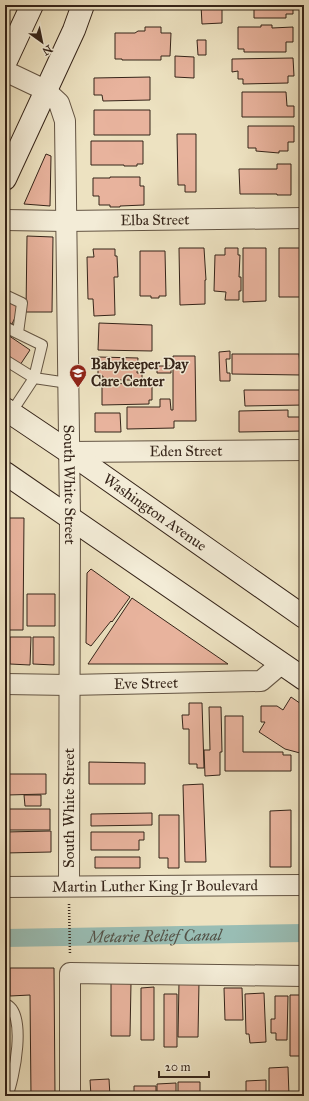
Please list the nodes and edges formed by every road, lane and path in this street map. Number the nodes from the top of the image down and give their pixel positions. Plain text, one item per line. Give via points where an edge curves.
1 (32, 5) edge
2 (83, 5) edge
3 (5, 63) edge
4 (5, 71) edge
5 (45, 90) junction
6 (5, 179) edge
7 (304, 218) edge
8 (5, 220) edge
9 (66, 221) junction
10 (5, 295) edge
11 (5, 327) edge
12 (18, 333) junction
13 (5, 360) edge
14 (34, 378) junction
15 (68, 383) junction
16 (8, 411) edge
17 (304, 450) edge
18 (68, 452) junction
19 (5, 474) edge
20 (70, 517) junction
21 (304, 617) edge
22 (280, 664) junction
23 (304, 679) edge
24 (5, 684) edge
25 (69, 686) junction
26 (304, 885) edge
27 (69, 886) junction
28 (5, 887) edge
29 (70, 973) junction
30 (304, 976) edge
31 (5, 1004) edge
32 (7, 1096) edge
33 (70, 1096) edge

1 - 3 street
2 - 5 street
4 - 5 street, South White Street
5 - 6 street
5 - 9 street, South White Street via 59,103 65,121
7 - 9 street, Elba Street
8 - 9 street, Elba Street
9 - 15 street, South White Street
10 - 12 lane via 22,302
11 - 12 lane
12 - 14 lane via 42,345
13 - 14 lane
14 - 15 lane
14 - 16 lane
15 - 18 street, South White Street
16 - 18 street, Washington Avenue
17 - 18 street, Eden Street
18 - 20 street, South White Street
18 - 21 street, Washington Avenue
19 - 20 street
20 - 22 street
20 - 25 street, South White Street
22 - 23 street
22 - 25 street, Eve Street via 261,681
24 - 25 street, Eve Street
25 - 27 street, South White Street
26 - 27 street, Martin Luther King Jr Boulevard
27 - 28 street, Martin Luther King Jr Boulevard
27 - 29 path
29 - 30 street
29 - 33 street
31 - 32 lane via 14,1010 18,1035 11,1086

